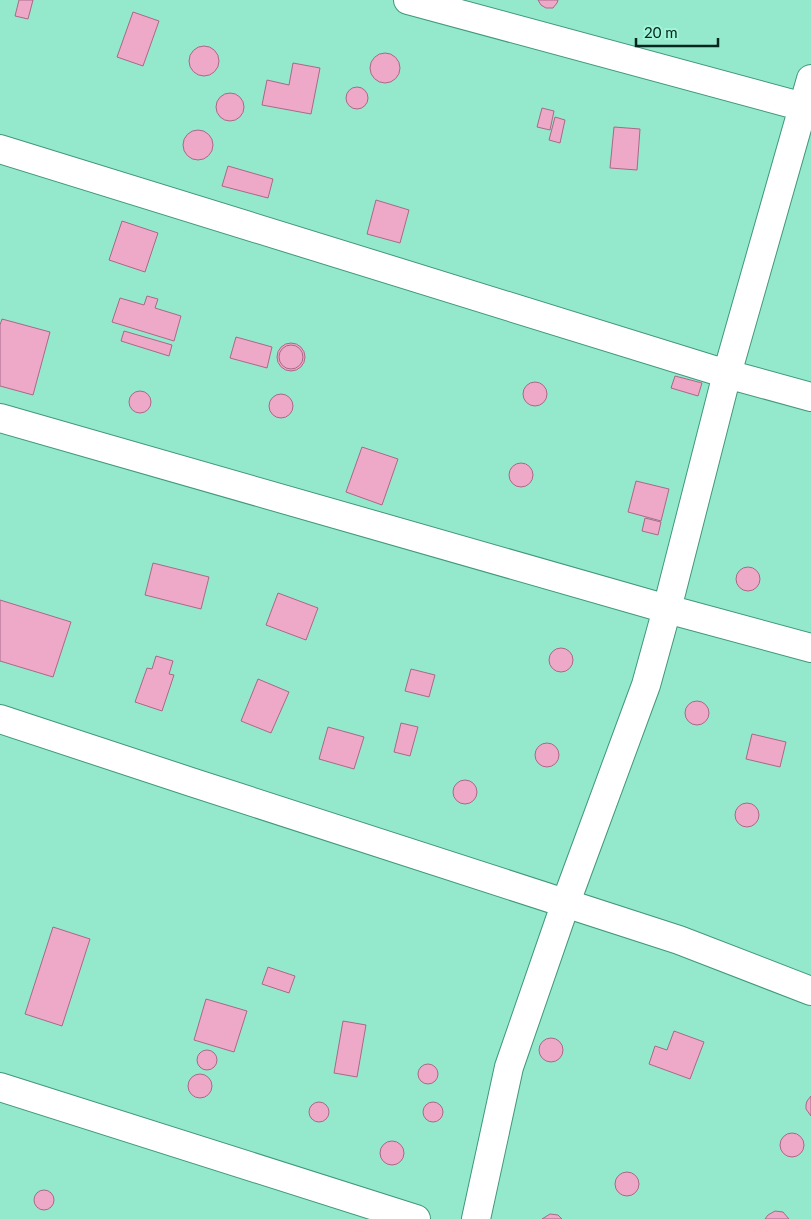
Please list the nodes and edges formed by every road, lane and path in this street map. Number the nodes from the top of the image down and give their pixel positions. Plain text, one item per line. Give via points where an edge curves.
1 (408, 0) edge
2 (811, 79) edge
3 (807, 108) edge
4 (0, 149) edge
5 (728, 374) junction
6 (811, 397) edge
7 (0, 418) edge
8 (667, 609) junction
9 (811, 648) edge
10 (0, 719) edge
11 (566, 902) junction
12 (811, 991) edge
13 (0, 1087) edge
14 (416, 1219) edge
15 (476, 1219) edge

1 - 3 street
2 - 3 street
3 - 5 street
4 - 5 street
5 - 6 street
5 - 8 street
7 - 8 street
8 - 9 street
8 - 11 street via 646,685
10 - 11 street
11 - 12 street via 679,940
11 - 15 street via 509,1067
13 - 14 street

